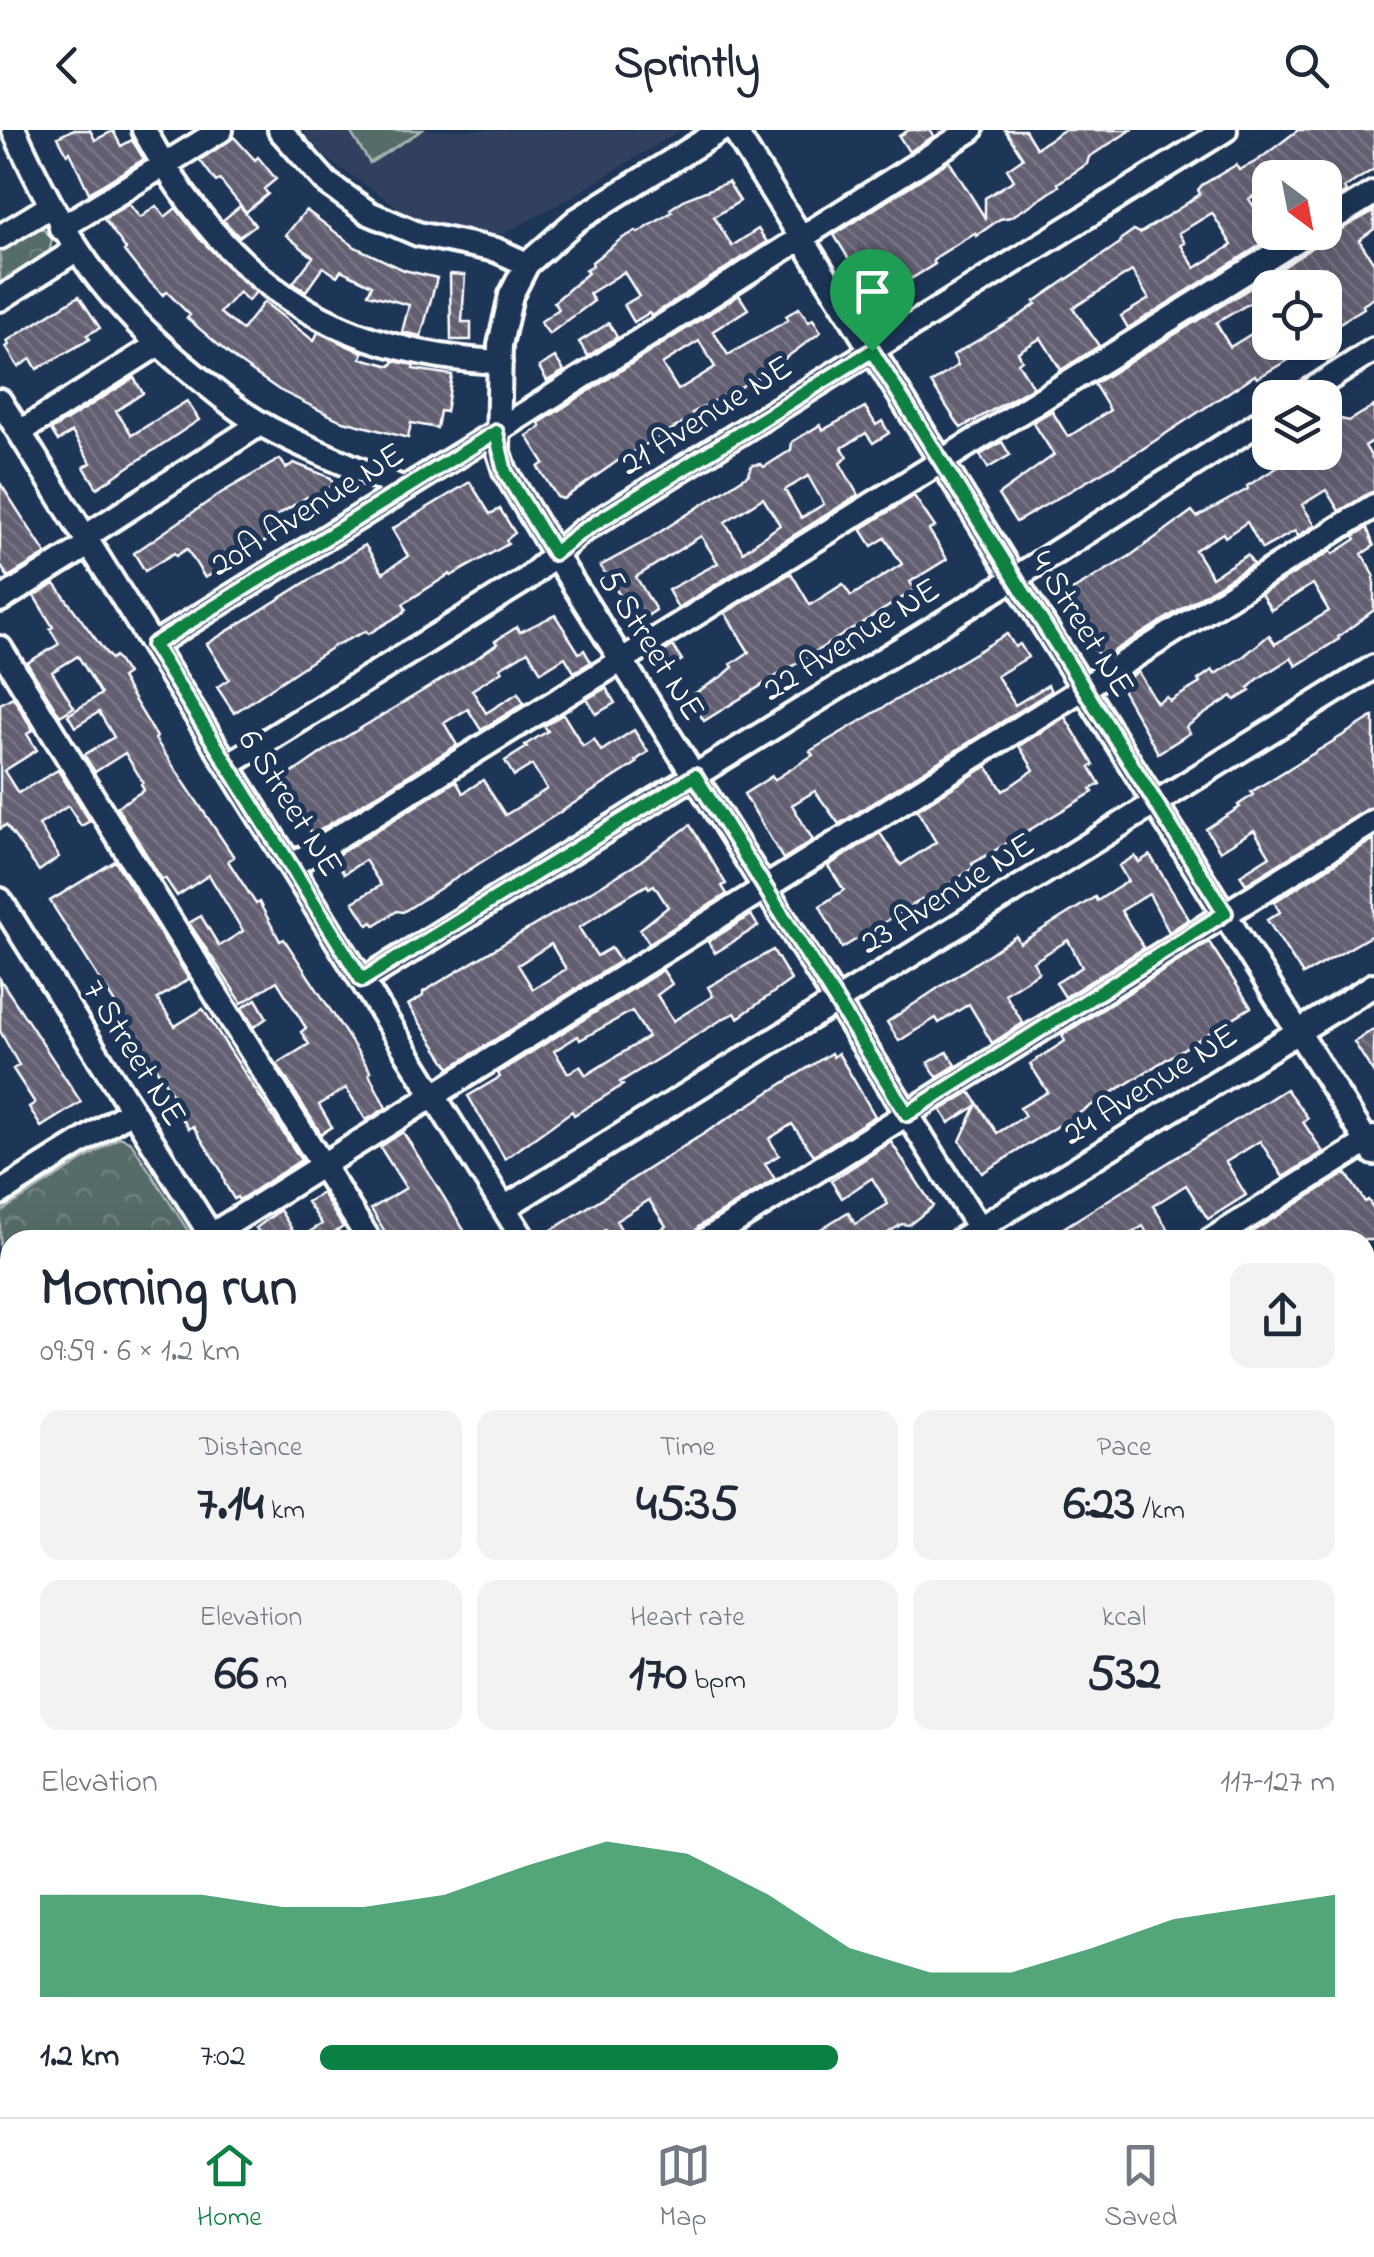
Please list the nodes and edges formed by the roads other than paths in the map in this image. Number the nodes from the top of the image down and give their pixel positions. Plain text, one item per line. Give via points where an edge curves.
1 (14, 130) edge
2 (144, 130) edge
3 (220, 130) edge
4 (280, 130) edge
5 (722, 130) edge
6 (734, 130) edge
7 (971, 130) edge
8 (1225, 130) edge
9 (166, 166) junction
10 (1374, 192) edge
11 (49, 206) junction
12 (1342, 212) edge
13 (61, 228) junction
14 (801, 235) junction
15 (0, 236) edge
16 (76, 250) junction
17 (1281, 250) edge
18 (527, 264) junction
19 (0, 299) edge
20 (157, 345) junction
21 (1374, 350) edge
22 (872, 351) junction
23 (500, 362) junction
24 (1327, 380) edge
25 (0, 401) edge
26 (260, 424) junction
27 (1252, 427) edge
28 (20, 432) junction
29 (496, 432) junction
30 (942, 463) junction
31 (403, 488) junction
32 (1374, 506) edge
33 (88, 541) junction
34 (554, 553) junction
35 (1015, 578) junction
36 (0, 600) edge
37 (153, 645) junction
38 (0, 648) edge
39 (622, 661) junction
40 (1374, 667) edge
41 (1084, 689) junction
42 (228, 765) junction
43 (695, 776) junction
44 (1156, 804) junction
45 (1374, 821) edge
46 (291, 866) junction
47 (765, 887) junction
48 (2, 905) edge
49 (1225, 913) junction
50 (362, 980) junction
51 (1374, 985) edge
52 (836, 1001) junction
53 (1298, 1032) junction
54 (433, 1093) junction
55 (131, 1111) junction
56 (907, 1114) junction
57 (1372, 1144) edge
58 (322, 1164) junction
59 (1, 1189) edge
60 (504, 1208) junction
61 (208, 1230) edge
62 (223, 1230) edge
63 (363, 1230) edge
64 (518, 1230) edge
65 (722, 1230) edge
66 (968, 1230) edge
67 (976, 1230) edge
68 (1228, 1230) edge

1 - 11 street
2 - 9 street
3 - 9 street
4 - 18 street via 327,183 369,212 418,234 496,250
5 - 18 street via 577,220
6 - 14 street, 4 Street NE
7 - 14 street, 20A Avenue NE
8 - 22 street, 21 Avenue NE
9 - 13 street
9 - 23 street via 221,243 295,304 348,332 406,351
10 - 12 street
11 - 13 street
11 - 15 street
13 - 16 street
14 - 22 street, 4 Street NE
14 - 29 street, 20A Avenue NE
16 - 19 street
16 - 20 street
17 - 30 street
18 - 23 street, 5 Street NE via 506,311
20 - 26 street
20 - 28 street
21 - 24 street
22 - 30 street, 4 Street NE
22 - 34 street, 21 Avenue NE
23 - 29 street, 5 Street NE
25 - 28 street, 6 Street NE
26 - 31 street
26 - 33 street
27 - 35 street, 22 Avenue NE
28 - 33 street, 6 Street NE
29 - 31 street, 20A Avenue NE
29 - 34 street, 5 Street NE via 505,472
30 - 35 street, 4 Street NE
30 - 39 street
31 - 37 street, 20A Avenue NE
32 - 41 street
33 - 36 street
33 - 37 street, 6 Street NE
34 - 39 street, 5 Street NE
34 - 42 street, 21 Avenue NE via 527,579
35 - 41 street, 4 Street NE
35 - 43 street, 22 Avenue NE
37 - 42 street, 6 Street NE
38 - 58 street
39 - 43 street, 5 Street NE
39 - 46 street
40 - 44 street, 23 Avenue NE
41 - 44 street, 4 Street NE
41 - 47 street
42 - 46 street, 6 Street NE
43 - 47 street, 5 Street NE
43 - 50 street, 22 Avenue NE
44 - 49 street, 4 Street NE
44 - 52 street, 23 Avenue NE
45 - 49 street
46 - 50 street, 6 Street NE
47 - 52 street, 5 Street NE
47 - 54 street
48 - 55 street, 7 Street NE
49 - 53 street, 4 Street NE
49 - 56 street
50 - 54 street, 6 Street NE
51 - 53 street, 24 Avenue NE
52 - 56 street, 5 Street NE
52 - 60 street, 23 Avenue NE
53 - 57 street, 4 Street NE
53 - 67 street, 24 Avenue NE
54 - 58 street
54 - 60 street, 6 Street NE
55 - 59 street
55 - 61 street, 7 Street NE
56 - 65 street
56 - 66 street, 5 Street NE
57 - 68 street
58 - 62 street
58 - 63 street
60 - 64 street, 6 Street NE

